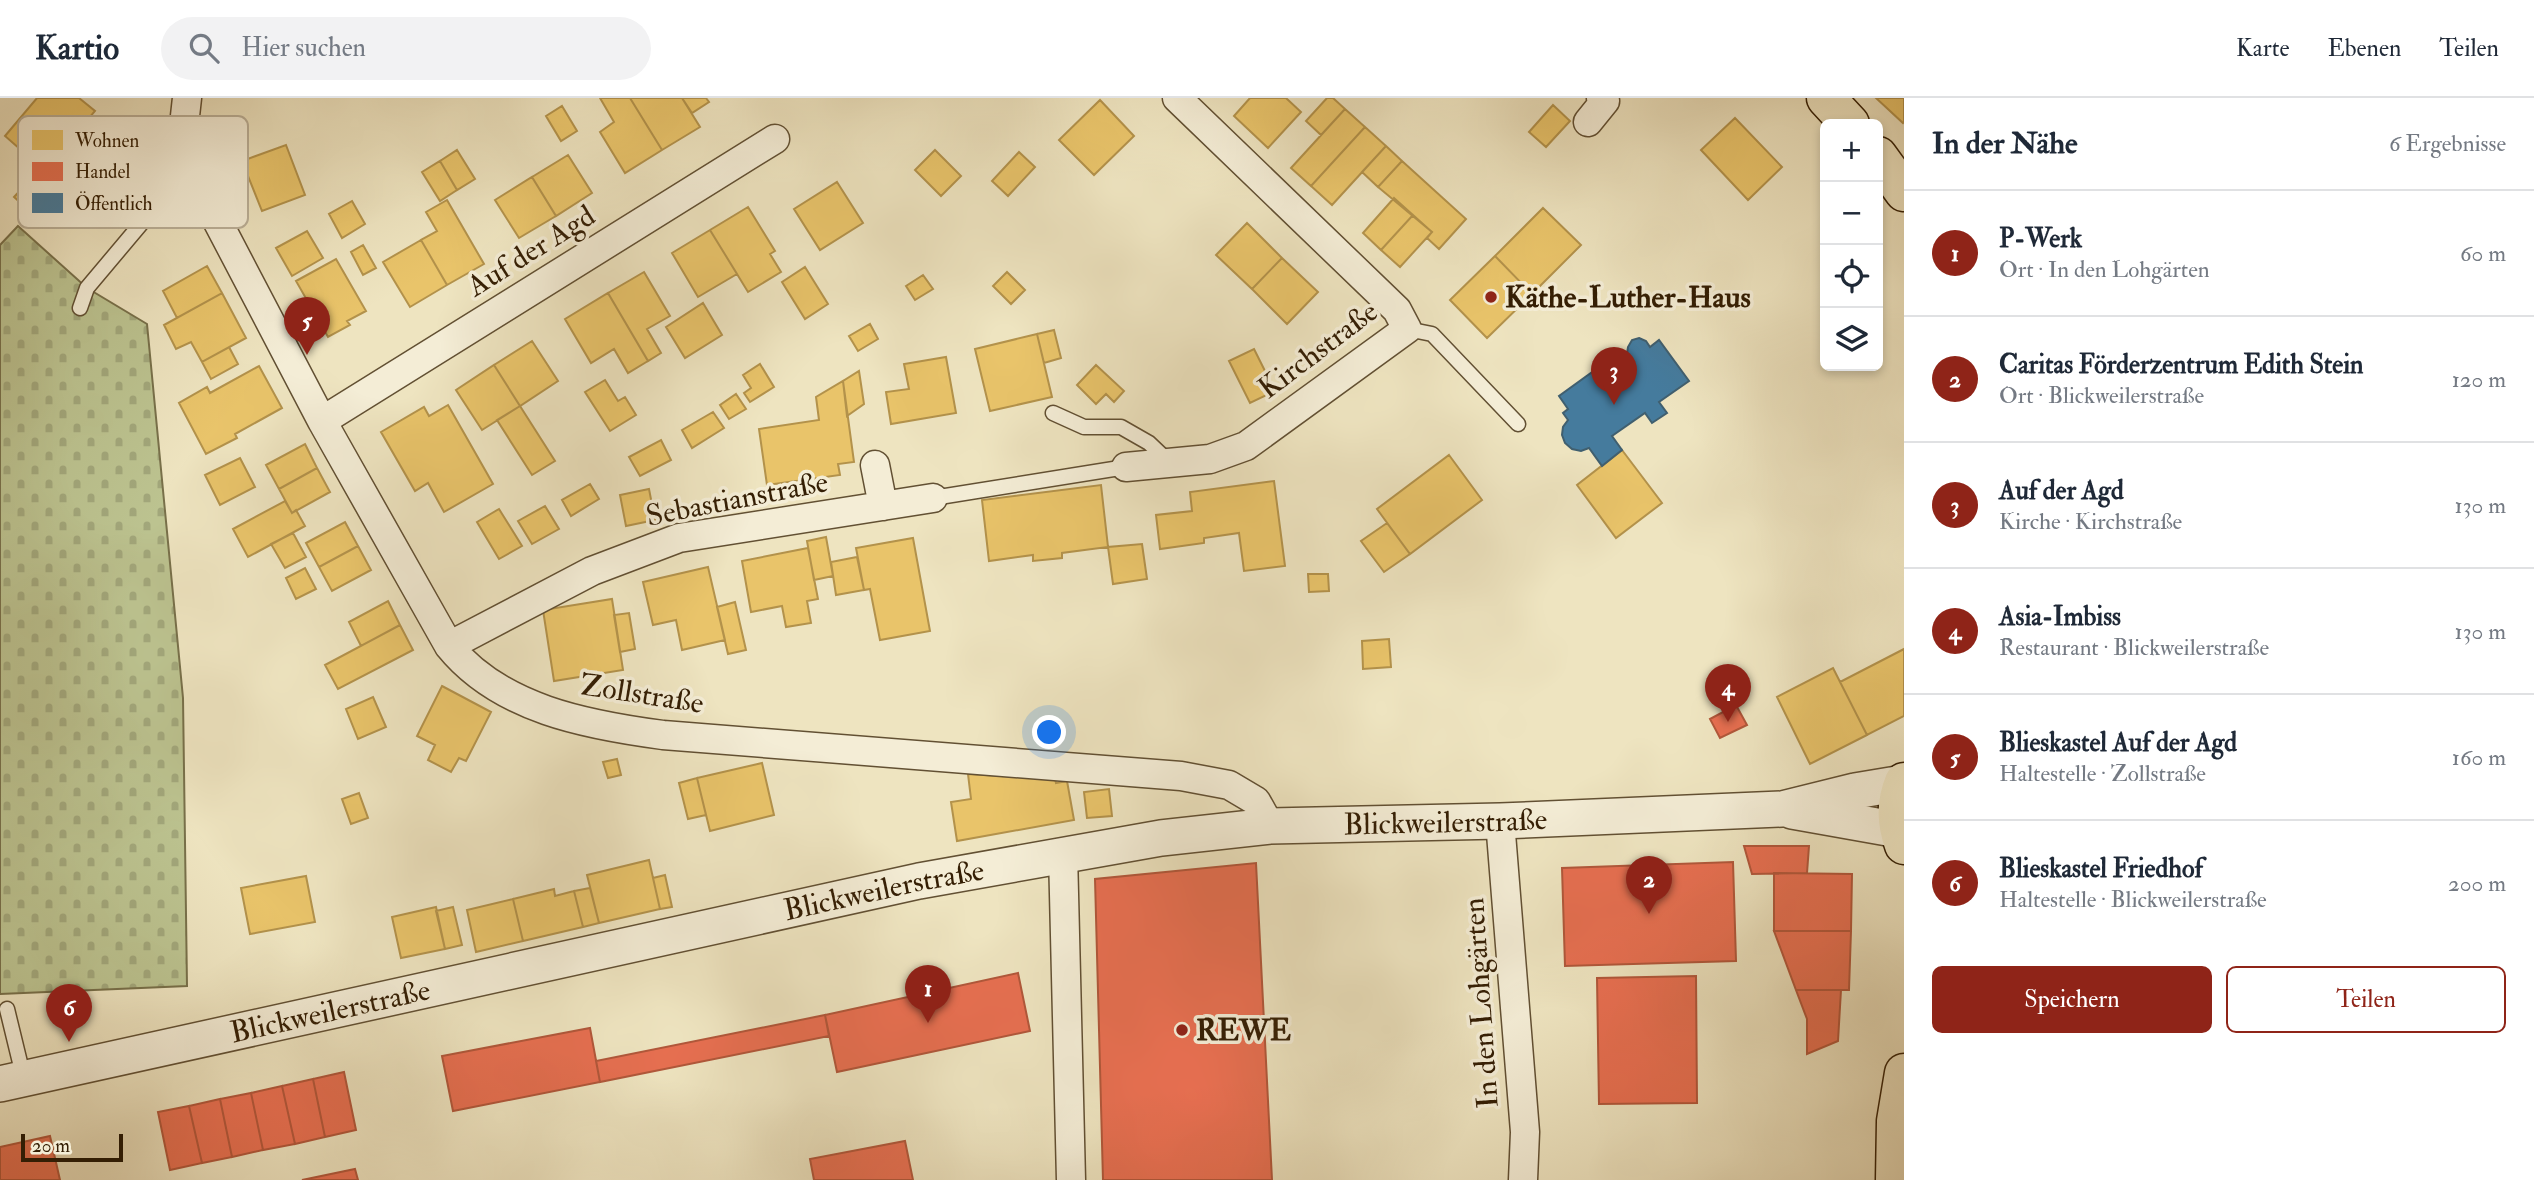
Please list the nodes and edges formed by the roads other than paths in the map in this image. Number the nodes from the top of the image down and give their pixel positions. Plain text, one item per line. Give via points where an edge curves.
1 (187, 98) edge
2 (1177, 98) edge
3 (1826, 98) edge
4 (185, 116) edge
5 (1845, 119) edge
6 (775, 139) dead end
7 (1883, 163) edge
8 (1904, 192) edge
9 (137, 228) edge
10 (221, 228) edge
11 (80, 309) dead end
12 (1406, 329) junction
13 (1053, 413) dead end
14 (322, 421) junction
15 (1518, 424) dead end
16 (1171, 464) junction
17 (875, 465) dead end
18 (1126, 467) joint
19 (933, 498) joint
20 (883, 506) junction
21 (449, 646) junction
22 (1904, 783) edge
23 (1782, 809) junction
24 (1500, 821) junction
25 (1269, 827) junction
26 (1901, 838) edge
27 (1063, 853) junction
28 (7, 1009) dead end
29 (1904, 1073) edge
30 (12, 1082) edge
31 (1071, 1180) edge
32 (1523, 1180) edge
33 (1895, 1180) edge

1 - 4 street, Zollstraße
2 - 12 street, Kirchstraße via 1397,310
3 - 5 main road
6 - 14 street, Auf der Agd
7 - 8 main road
9 - 11 lane via 87,288
10 - 14 street, Zollstraße
12 - 15 lane via 1432,334
12 - 16 street, Kirchstraße via 1245,446 1210,459
13 - 16 lane via 1084,427 1121,427 1149,443
14 - 21 street, Zollstraße
16 - 18 street, Kirchstraße
17 - 20 street
18 - 19 lane
19 - 20 street, Sebastianstraße
20 - 21 street, Sebastianstraße via 679,538 592,571
21 - 25 street, Zollstraße via 464,664 504,691 605,727 1181,776 1228,785 1256,801
22 - 23 street, Blickweilerstraße
22 - 26 main road via 1896,814
23 - 24 street, Blickweilerstraße
23 - 26 street, Blickweilerstraße
24 - 25 street, Blickweilerstraße
24 - 32 street, In den Lohgärten via 1525,1132
25 - 27 street, Blickweilerstraße
27 - 30 street, Blickweilerstraße
27 - 31 street
28 - 30 lane
29 - 33 main road via 1896,1121

